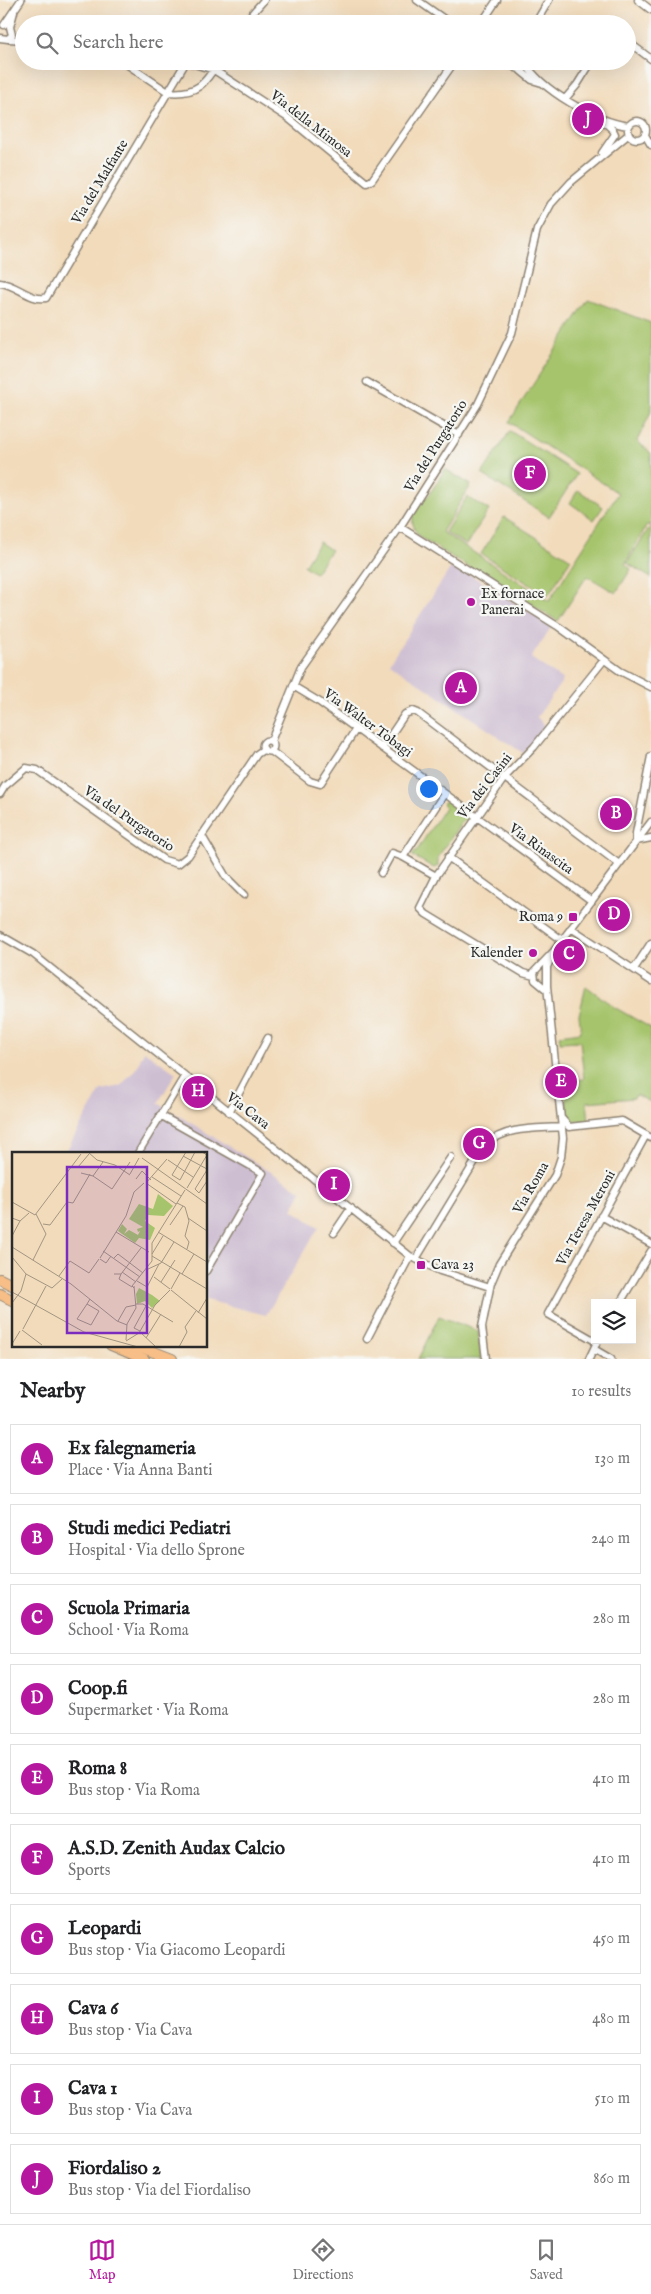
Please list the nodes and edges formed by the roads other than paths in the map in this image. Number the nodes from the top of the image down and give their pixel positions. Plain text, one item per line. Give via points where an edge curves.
1 (21, 0) edge
2 (264, 0) edge
3 (417, 0) edge
4 (497, 0) edge
5 (638, 0) edge
6 (547, 3) edge
7 (651, 10) edge
8 (251, 15) edge
9 (438, 15) edge
10 (487, 15) edge
11 (541, 15) edge
12 (7, 28) edge
13 (3, 39) edge
14 (636, 48) edge
15 (651, 59) edge
16 (135, 70) edge
17 (180, 70) edge
18 (214, 70) joint
19 (449, 70) edge
20 (524, 70) edge
21 (586, 70) edge
22 (168, 92) junction
23 (565, 99) junction
24 (591, 113) junction
25 (603, 122) junction
26 (648, 125) edge
27 (630, 133) junction
28 (647, 133) edge
29 (651, 145) edge
30 (599, 158) junction
31 (0, 283) edge
32 (366, 382) dead end
33 (459, 435) junction
34 (400, 527) junction
35 (604, 660) junction
36 (293, 686) junction
37 (651, 687) edge
38 (356, 729) junction
39 (271, 741) junction
40 (382, 748) junction
41 (264, 749) junction
42 (271, 751) junction
43 (651, 756) edge
44 (505, 777) junction
45 (0, 794) edge
46 (444, 794) junction
47 (476, 817) junction
48 (651, 822) edge
49 (202, 836) junction
50 (651, 838) edge
51 (636, 842) junction
52 (403, 857) junction
53 (448, 857) junction
54 (619, 864) junction
55 (381, 873) dead end
56 (436, 876) junction
57 (244, 895) dead end
58 (592, 901) junction
59 (571, 928) junction
60 (0, 935) edge
61 (562, 940) junction
62 (651, 943) edge
63 (554, 951) junction
64 (539, 968) junction
65 (634, 969) junction
66 (547, 970) junction
67 (534, 976) junction
68 (548, 979) junction
69 (651, 981) edge
70 (540, 983) junction
71 (548, 992) junction
72 (268, 1038) dead end
73 (184, 1077) junction
74 (229, 1112) junction
75 (160, 1115) junction
76 (566, 1127) junction
77 (648, 1136) edge
78 (139, 1152) edge
79 (450, 1157) dead end
80 (351, 1208) junction
81 (601, 1216) junction
82 (334, 1232) dead end
83 (393, 1242) junction
84 (651, 1244) edge
85 (651, 1250) edge
86 (413, 1257) junction
87 (208, 1268) edge
88 (0, 1279) edge
89 (12, 1285) edge
90 (490, 1287) junction
91 (0, 1294) edge
92 (622, 1299) edge
93 (12, 1300) edge
94 (591, 1338) edge
95 (367, 1339) dead end
96 (596, 1344) edge
97 (113, 1346) edge
98 (139, 1346) edge
99 (594, 1349) junction
100 (144, 1359) edge
101 (172, 1359) edge
102 (486, 1359) edge
103 (589, 1359) edge
104 (611, 1359) edge

1 - 12 street
2 - 8 street
3 - 9 street
4 - 10 street
5 - 7 street
6 - 11 street
12 - 13 street
14 - 15 street
16 - 22 street
17 - 22 street
18 - 19 street, Via della Mimosa via 288,118 367,183
18 - 22 street via 206,82 194,90
20 - 23 street via 532,80
21 - 23 street
22 - 31 street, Via del Malfante via 46,298 40,299 7,283
23 - 24 street
24 - 25 street
24 - 27 street
25 - 27 street
25 - 30 street via 615,134
26 - 27 street via 638,121
26 - 28 street
27 - 28 street via 641,138
27 - 30 street
28 - 29 street
30 - 33 street, Via del Purgatorio via 551,204 538,230 512,332 478,404
32 - 33 street
33 - 34 street, Via del Purgatorio
34 - 35 street via 559,627
34 - 36 street, Via del Purgatorio via 326,629 301,667
35 - 37 street
35 - 44 street, Via dei Casini via 534,747
36 - 38 street, Via Walter Tobagi
36 - 39 street, Via del Purgatorio
38 - 40 street, Via Walter Tobagi
38 - 42 street via 320,784 310,781
39 - 41 street, Via del Purgatorio via 265,741
39 - 42 street via 274,746
40 - 44 street via 405,714 413,711
40 - 46 street, Via Walter Tobagi
41 - 42 street
41 - 49 street, Via del Purgatorio via 256,754
43 - 51 street
44 - 47 street, Via dei Casini
44 - 54 street
45 - 49 street, Via del Purgatorio via 26,768 37,770 171,863 178,864 184,860
46 - 47 street, Via Walter Tobagi
46 - 52 street
47 - 53 street, Via dei Casini
47 - 58 street, Via Rinascita
48 - 51 street, Via Roma
49 - 57 street via 226,876
50 - 51 street
51 - 54 street, Via Roma
52 - 55 street via 392,853
52 - 56 street
53 - 56 street, Via dei Casini
53 - 61 street
54 - 58 street, Via Roma
56 - 67 street, Via dei Casini via 420,908 524,973
58 - 59 street, Via Roma
59 - 61 street, Via Roma
59 - 65 street
60 - 73 street, Via Cava via 33,954
61 - 63 street, Via Roma
62 - 65 street
63 - 64 street, Via Roma
63 - 66 street, Via Roma
64 - 66 street
64 - 67 street, Via Roma
65 - 69 street
66 - 68 street, Via Roma
67 - 70 street
68 - 70 street
68 - 71 street, Via Roma
70 - 71 street
71 - 76 street, Via Roma via 561,1113
72 - 74 street
73 - 74 street, Via Cava
73 - 75 street
74 - 80 street, Via Cava
75 - 78 street
75 - 87 street via 263,1173
76 - 77 street via 622,1121
76 - 86 street via 512,1130 496,1135 485,1145
76 - 90 street, Via Roma via 554,1175 499,1264
77 - 81 street, Via Teresa Meroni
79 - 83 street
80 - 82 street
80 - 83 street, Via Cava
81 - 84 street
81 - 94 street, Via Teresa Meroni via 548,1314
83 - 86 street, Via Cava
85 - 92 street
86 - 90 street, Via Cava via 440,1271
86 - 95 street
88 - 89 highway
90 - 102 street, Via Roma via 482,1327
91 - 93 highway
96 - 99 street
97 - 100 highway
98 - 101 highway
99 - 103 street
99 - 104 street

